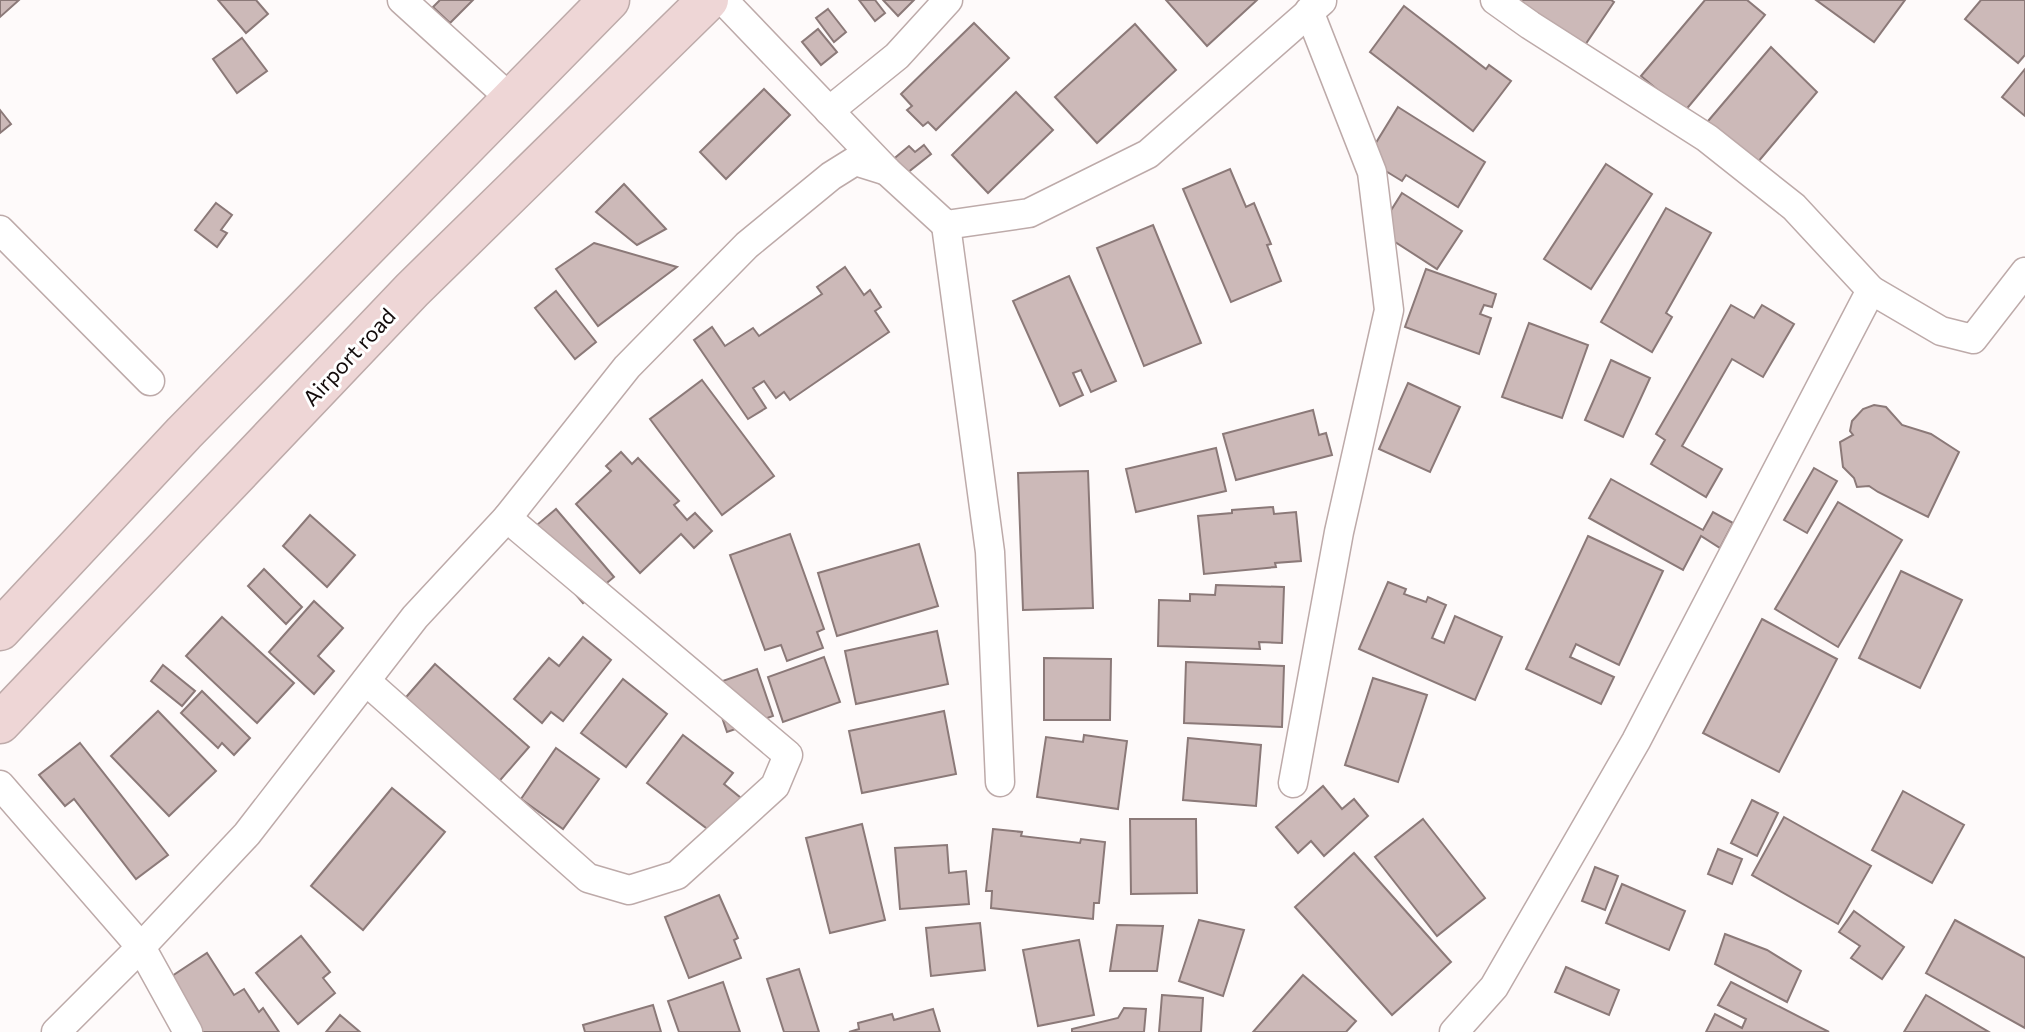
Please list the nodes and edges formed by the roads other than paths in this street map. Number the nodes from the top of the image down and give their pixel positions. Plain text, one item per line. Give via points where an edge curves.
1 (402, 0) edge
2 (609, 0) edge
3 (708, 0) edge
4 (723, 0) edge
5 (948, 0) edge
6 (1495, 0) edge
7 (1316, 6) edge
8 (511, 99) junction
9 (829, 111) junction
10 (887, 171) junction
11 (946, 225) junction
12 (0, 230) edge
13 (2025, 272) edge
14 (1871, 290) junction
15 (282, 333) junction
16 (330, 378) junction
17 (150, 381) dead end
18 (507, 518) junction
19 (0, 630) edge
20 (366, 681) junction
21 (0, 723) edge
22 (1000, 782) dead end
23 (1293, 783) dead end
24 (0, 785) edge
25 (141, 947) junction
26 (56, 1032) edge
27 (188, 1032) edge
28 (1454, 1032) edge

1 - 8 street
2 - 8 main road
3 - 16 main road, Airport road via 412,290
4 - 9 street
5 - 9 street via 897,56
6 - 14 street via 1707,138 1794,207
7 - 11 street via 1148,154 1029,213
7 - 23 street via 1372,172 1389,310 1339,532
8 - 15 main road
9 - 10 street
10 - 11 street
10 - 18 street via 855,161 747,245 627,367
11 - 22 street via 990,552
12 - 17 street
13 - 14 street via 1973,339 1941,331
14 - 28 street via 1636,741 1494,987
15 - 16 main road
15 - 19 main road
16 - 21 main road, Airport road
18 - 20 street via 415,617
18 - 20 street via 788,755 775,786 677,875 629,890 588,878
20 - 25 street via 247,834
24 - 25 street
25 - 26 street
25 - 27 street

